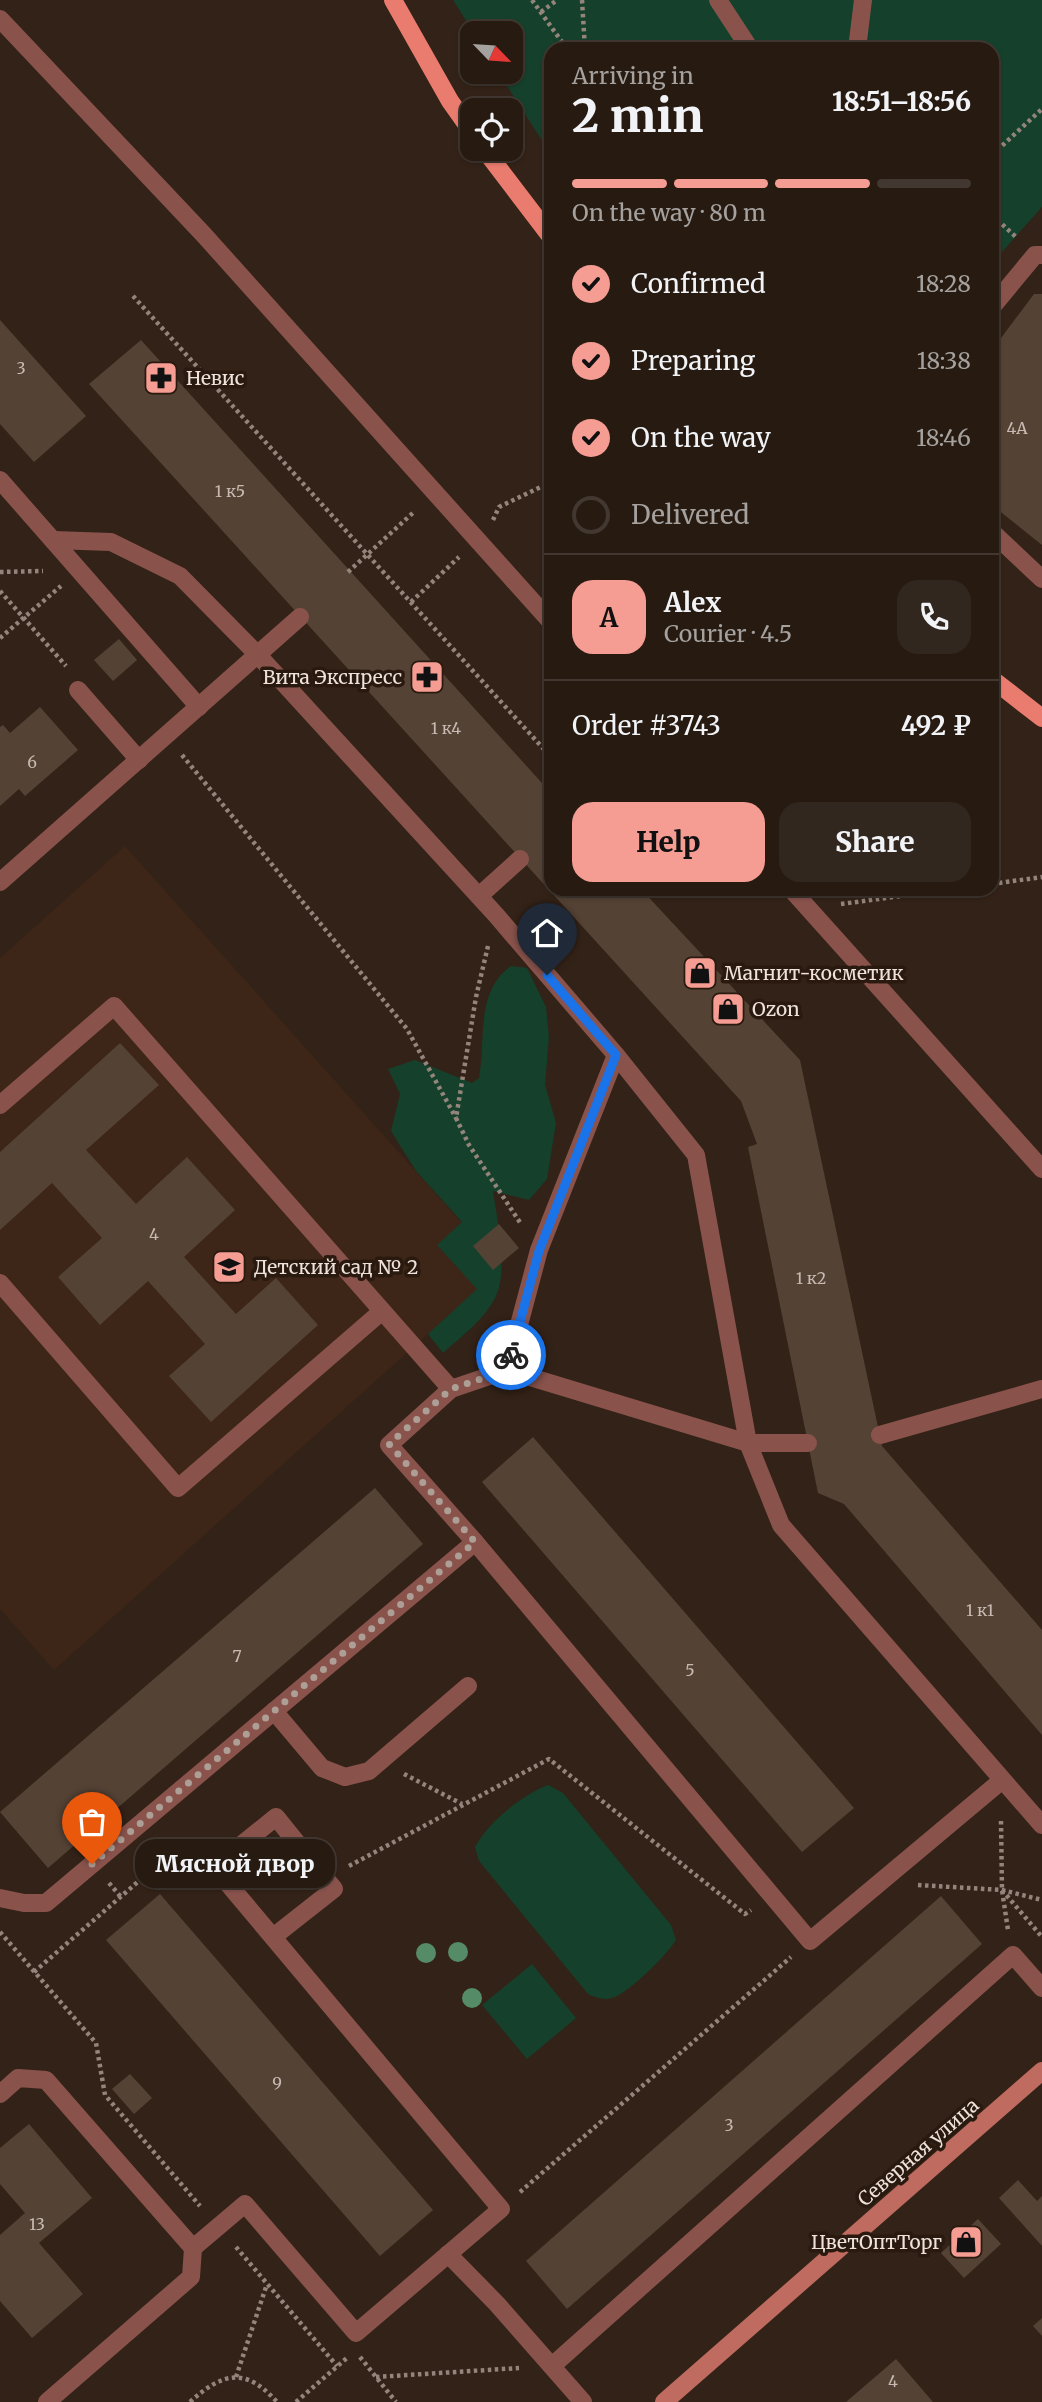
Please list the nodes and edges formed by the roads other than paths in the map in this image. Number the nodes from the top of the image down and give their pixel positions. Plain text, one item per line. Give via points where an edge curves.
1 (393, 0) edge
2 (718, 0) edge
3 (863, 0) edge
4 (0, 19) edge
5 (745, 42) edge
6 (857, 42) edge
7 (460, 115) edge
8 (493, 161) edge
9 (544, 225) edge
10 (1042, 255) edge
11 (999, 299) edge
12 (0, 480) edge
13 (999, 539) edge
14 (53, 540) junction
15 (1042, 579) edge
16 (544, 614) edge
17 (300, 617) dead end
18 (258, 655) junction
19 (999, 684) edge
20 (78, 690) road end
21 (199, 707) junction
22 (1042, 718) edge
23 (139, 760) junction
24 (520, 859) dead end
25 (0, 882) edge
26 (479, 896) junction
27 (797, 896) edge
28 (616, 1055) junction
29 (0, 1105) edge
30 (1042, 1169) edge
31 (0, 1283) edge
32 (381, 1312) junction
33 (507, 1370) junction
34 (451, 1389) junction
35 (1042, 1389) edge
36 (880, 1435) dead end
37 (748, 1443) junction
38 (808, 1443) dead end
39 (475, 1542) junction
40 (468, 1686) dead end
41 (274, 1711) junction
42 (1000, 1781) junction
43 (1042, 1825) edge
44 (0, 1898) edge
45 (273, 1937) junction
46 (1042, 1988) edge
47 (1042, 2071) edge
48 (0, 2094) edge
49 (193, 2248) junction
50 (447, 2254) junction
51 (552, 2366) junction
52 (47, 2402) edge
53 (583, 2402) edge
54 (664, 2402) edge

1 - 7 main road
2 - 5 street
3 - 6 street
4 - 16 street via 204,235
8 - 9 main road
10 - 11 street via 1035,255
12 - 14 street
13 - 15 street
14 - 18 street via 111,542 180,576
14 - 21 street
17 - 18 street
18 - 21 street
18 - 26 street
19 - 22 main road
20 - 23 street
21 - 23 street
23 - 25 street
24 - 26 street
26 - 28 street
27 - 30 street
28 - 33 street via 539,1251
28 - 37 street via 696,1156
29 - 32 street via 114,1006
31 - 32 street via 178,1488
32 - 34 street
33 - 34 street
33 - 37 street
34 - 39 street via 389,1444
35 - 36 street
37 - 38 street
37 - 42 street via 781,1525
39 - 41 street
39 - 42 street via 810,1941
40 - 41 street via 369,1771 345,1777 322,1768
41 - 44 street via 46,1903
42 - 43 street
45 - 45 street via 214,1867 276,1817 334,1889
45 - 50 street via 501,2209
46 - 51 street via 1013,1955
47 - 54 street, Северная улица
48 - 49 street via 19,2078 46,2080
49 - 50 street via 245,2204 356,2333
49 - 52 street via 191,2277
50 - 51 street
51 - 53 street

